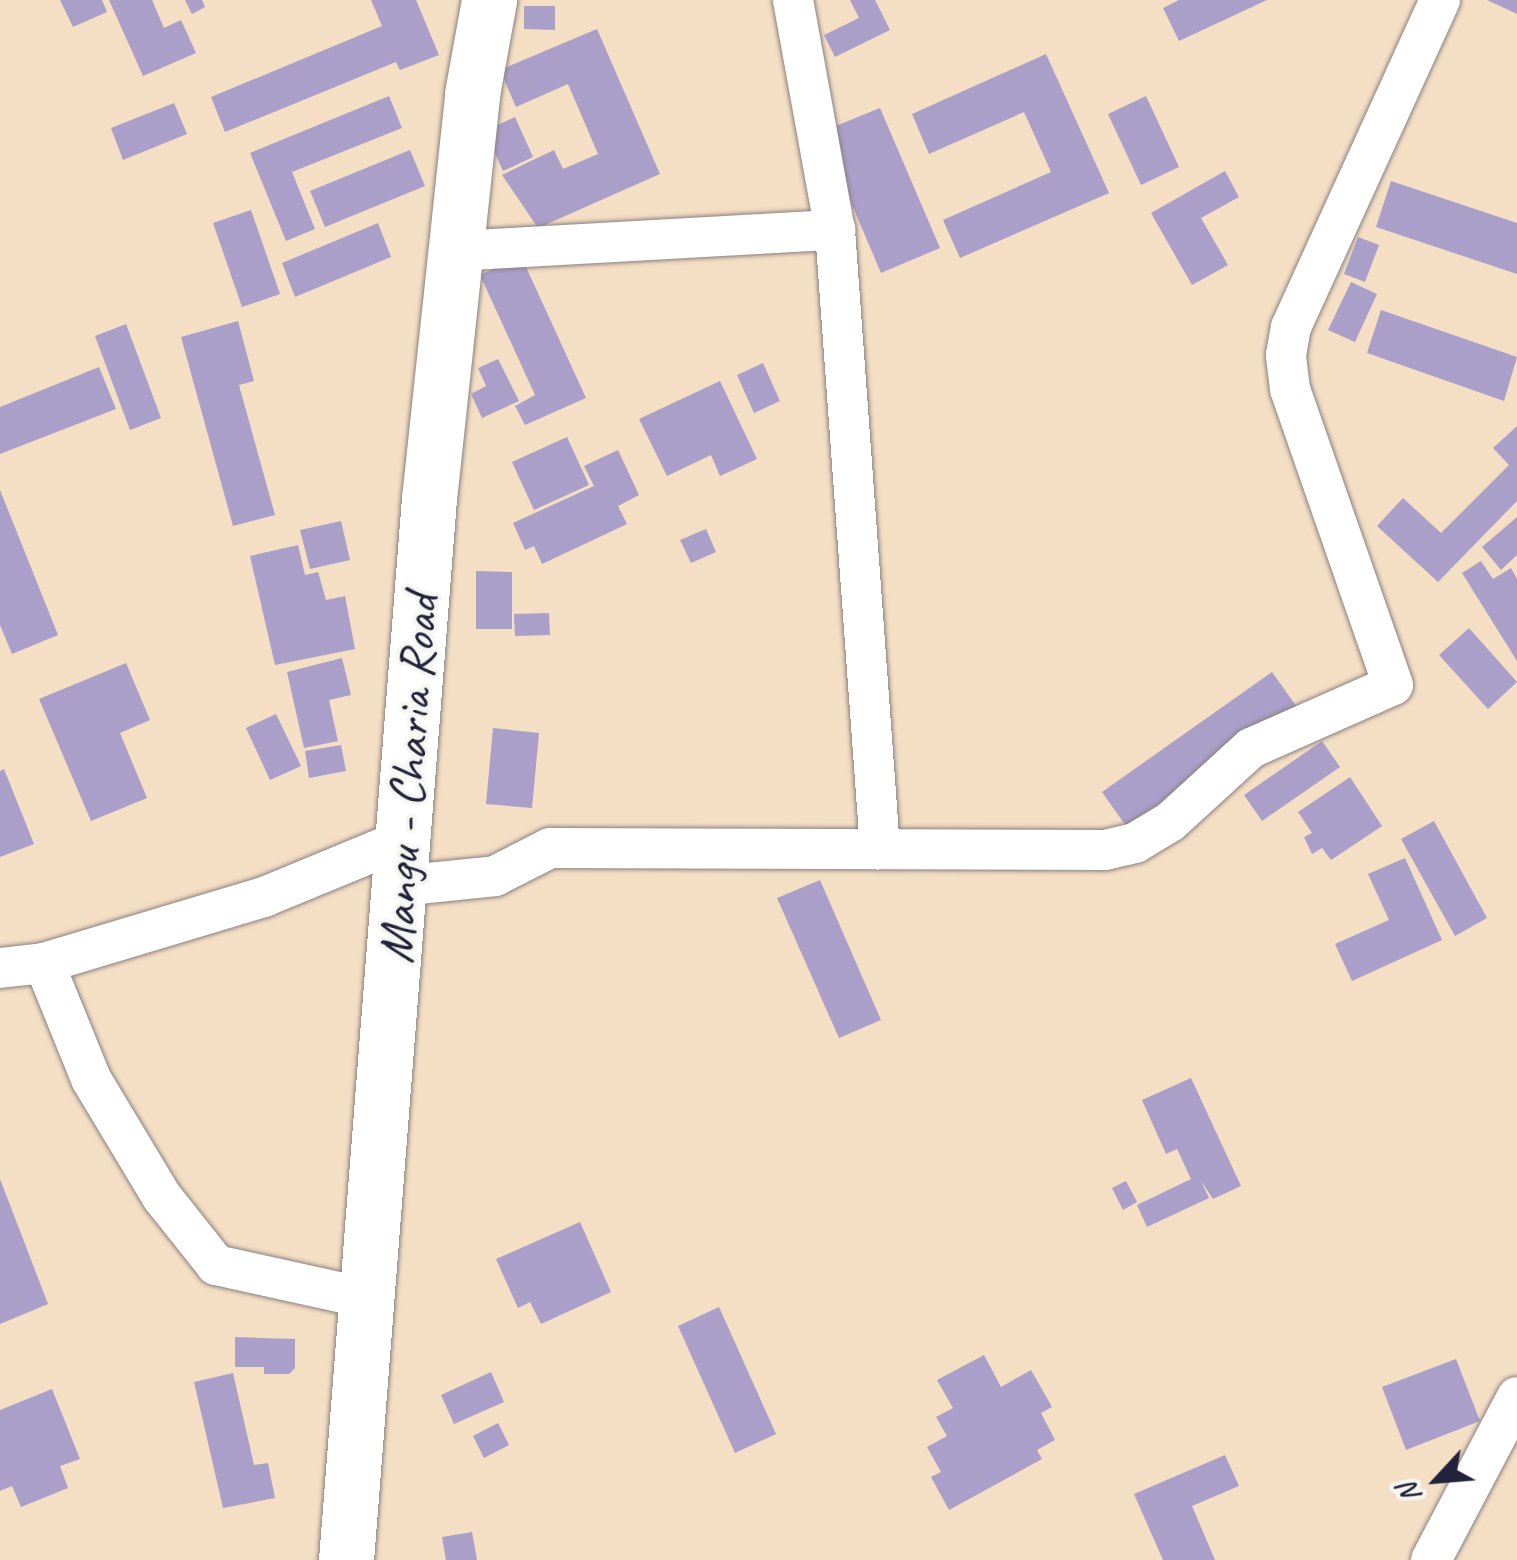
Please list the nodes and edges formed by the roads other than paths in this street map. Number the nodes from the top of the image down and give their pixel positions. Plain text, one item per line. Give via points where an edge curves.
1 (489, 0) edge
2 (793, 0) edge
3 (1440, 0) edge
4 (835, 230) junction
5 (455, 251) junction
6 (880, 850) junction
7 (400, 863) junction
8 (44, 963) junction
9 (1, 969) edge
10 (371, 1300) junction
11 (1517, 1397) edge
12 (346, 1560) edge
13 (1431, 1560) edge

1 - 5 street, Mangu - Charia Road
2 - 4 street
3 - 6 street via 1290,328 1286,355 1290,388 1394,685 1251,748 1170,822 1135,843 1104,850
4 - 5 street
4 - 6 street
5 - 7 street, Mangu - Charia Road
6 - 7 street via 550,848 495,876
7 - 8 street via 264,896
7 - 10 street, Mangu - Charia Road
8 - 9 street
8 - 10 street via 91,1079 162,1197 216,1265
10 - 12 street, Mangu - Charia Road
11 - 13 street

